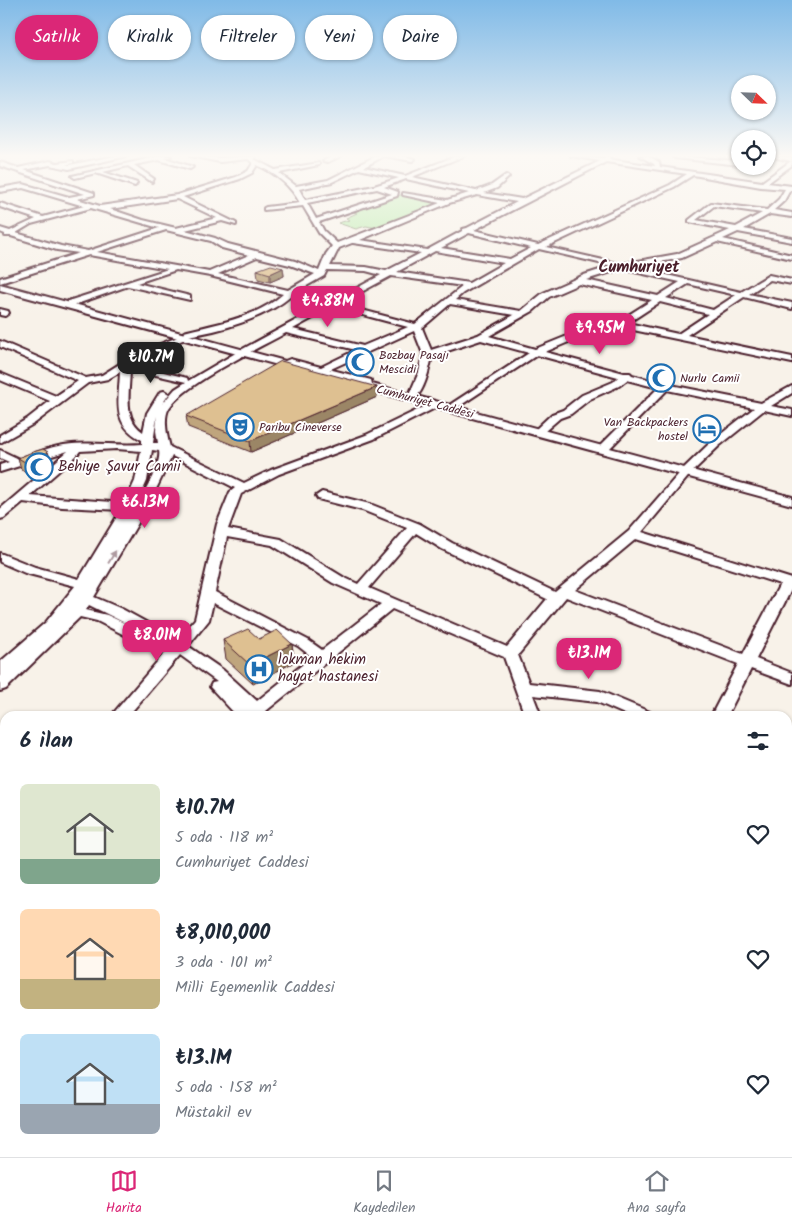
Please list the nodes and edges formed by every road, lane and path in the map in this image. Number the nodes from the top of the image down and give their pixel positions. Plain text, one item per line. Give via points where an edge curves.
1 (15, 210) edge
2 (76, 210) edge
3 (106, 210) edge
4 (204, 210) edge
5 (308, 210) edge
6 (349, 210) edge
7 (427, 210) edge
8 (505, 210) edge
9 (618, 210) edge
10 (705, 210) edge
11 (754, 210) edge
12 (770, 210) edge
13 (768, 212) junction
14 (792, 215) edge
15 (43, 219) junction
16 (222, 219) junction
17 (316, 221) junction
18 (234, 224) dead end
19 (164, 229) junction
20 (0, 230) edge
21 (468, 230) junction
22 (734, 230) junction
23 (176, 231) junction
24 (11, 233) junction
25 (0, 240) edge
26 (352, 240) junction
27 (716, 240) junction
28 (792, 240) edge
29 (336, 246) junction
30 (541, 246) junction
31 (434, 249) junction
32 (424, 252) junction
33 (89, 253) junction
34 (256, 255) junction
35 (792, 257) edge
36 (512, 262) junction
37 (628, 266) junction
38 (176, 269) junction
39 (323, 271) junction
40 (386, 273) junction
41 (210, 274) junction
42 (578, 281) junction
43 (687, 281) junction
44 (792, 282) edge
45 (0, 284) edge
46 (128, 284) junction
47 (470, 286) junction
48 (289, 293) junction
49 (742, 293) junction
50 (187, 298) dead end
51 (659, 299) junction
52 (449, 301) junction
53 (71, 303) junction
54 (330, 304) junction
55 (792, 306) edge
56 (520, 313) junction
57 (714, 313) junction
58 (621, 324) junction
59 (417, 327) junction
60 (286, 330) junction
61 (185, 336) junction
62 (680, 336) junction
63 (481, 337) junction
64 (0, 344) edge
65 (364, 349) junction
66 (241, 351) junction
67 (536, 352) junction
68 (428, 354) junction
69 (792, 360) edge
70 (125, 365) junction
71 (322, 370) junction
72 (627, 375) junction
73 (0, 376) edge
74 (184, 380) junction
75 (85, 382) junction
76 (665, 387) junction
77 (792, 389) edge
78 (414, 395) junction
79 (57, 400) junction
80 (436, 405) junction
81 (456, 406) junction
82 (762, 407) junction
83 (792, 414) edge
84 (541, 430) junction
85 (0, 440) edge
86 (77, 447) junction
87 (147, 447) junction
88 (605, 447) junction
89 (0, 453) edge
90 (165, 454) junction
91 (18, 463) junction
92 (0, 469) edge
93 (687, 472) junction
94 (239, 490) junction
95 (322, 496) dead end
96 (792, 497) edge
97 (22, 498) junction
98 (792, 501) edge
99 (129, 507) junction
100 (0, 515) edge
101 (415, 527) junction
102 (221, 532) junction
103 (634, 534) junction
104 (0, 557) edge
105 (790, 582) edge
106 (361, 589) junction
107 (208, 594) junction
108 (561, 595) junction
109 (80, 598) junction
110 (392, 602) junction
111 (177, 651) junction
112 (510, 654) junction
113 (322, 657) junction
114 (748, 662) junction
115 (0, 674) edge
116 (792, 679) edge
117 (522, 688) junction
118 (124, 711) edge
119 (250, 711) edge
120 (259, 711) edge
121 (531, 711) edge
122 (632, 711) edge
123 (722, 711) edge

1 - 15 street
2 - 15 street
3 - 19 street
4 - 16 street
5 - 17 street
6 - 17 street
7 - 26 street
8 - 21 street
9 - 30 street
10 - 22 street via 691,221
11 - 13 street
12 - 13 street
13 - 14 street
13 - 22 street
15 - 24 street
16 - 18 street
16 - 23 street
17 - 29 street via 321,232
19 - 23 street
19 - 33 street
20 - 24 street
21 - 30 street
21 - 31 street
21 - 32 street
22 - 27 street
22 - 28 street
23 - 34 street
24 - 25 street
24 - 33 street
26 - 29 street
26 - 32 street
27 - 35 street
27 - 37 street via 679,256
29 - 39 street
30 - 36 street
30 - 37 street
31 - 36 street
31 - 40 street
32 - 40 street
33 - 38 street
33 - 45 street
34 - 39 street
34 - 41 street
36 - 47 street
37 - 42 street
37 - 43 street
37 - 49 street
38 - 41 street
38 - 46 street
39 - 40 street
39 - 48 street
40 - 47 street
40 - 54 street
41 - 48 street
42 - 51 street
42 - 56 street via 546,295
43 - 49 street
43 - 51 street
44 - 49 street via 768,277
45 - 53 main road, Cumhuriyet Caddesi
45 - 61 main road, Cumhuriyet Caddesi
46 - 50 street
46 - 53 street
47 - 52 street
48 - 54 street
48 - 61 street via 266,310
49 - 55 street
49 - 57 street
51 - 57 street
51 - 58 street
52 - 56 street
52 - 59 street
53 - 61 main road, Cumhuriyet Caddesi
54 - 59 street
54 - 60 street
54 - 66 street
56 - 63 street
57 - 62 street
58 - 62 street
58 - 67 street via 600,322
59 - 65 street
59 - 68 street
60 - 65 street
60 - 66 street
61 - 66 main road, Cumhuriyet Caddesi
61 - 70 street
62 - 69 street
63 - 67 street
63 - 68 street
64 - 75 street
65 - 71 street
66 - 71 main road, Cumhuriyet Caddesi
66 - 74 street
66 - 80 main road, Cumhuriyet Caddesi
66 - 90 street via 191,382 167,404 161,430
67 - 72 street
67 - 81 street
68 - 78 street
70 - 74 street
70 - 75 street
70 - 87 street via 122,407 131,428
71 - 78 main road, Cumhuriyet Caddesi
72 - 76 street
72 - 84 street via 556,416
73 - 79 street
74 - 87 street via 156,404
75 - 79 street
76 - 82 street
76 - 88 street
77 - 82 street
78 - 81 main road, Cumhuriyet Caddesi
79 - 85 street via 32,422
80 - 93 main road, Cumhuriyet Caddesi
80 - 94 street
81 - 84 main road, Cumhuriyet Caddesi
82 - 83 street
82 - 93 street via 715,444
84 - 88 main road, Cumhuriyet Caddesi
86 - 87 street
86 - 91 street
86 - 97 street
87 - 90 street
87 - 99 street via 141,482
88 - 93 main road, Cumhuriyet Caddesi
89 - 91 street
90 - 94 street
109 -> 90 street via 141,508
91 - 92 street
93 - 96 main road, Cumhuriyet Caddesi
93 - 98 main road, Cumhuriyet Caddesi
93 - 103 street
94 - 102 street
95 - 101 street via 366,508
97 - 99 street
97 - 100 street
99 - 109 street
101 - 106 street
101 - 108 street via 447,546
102 - 106 street via 276,542 338,580
102 - 107 street
103 - 105 street
103 - 108 street
104 - 109 street
105 - 114 street
106 - 110 street
107 - 111 street via 202,620
107 - 113 street via 303,643
108 - 112 street
108 - 114 street
109 - 111 street via 102,618
109 - 115 street via 65,625
110 - 112 street
110 - 113 street
111 - 118 street
111 - 119 street via 228,696
112 - 117 street
113 - 120 street
114 - 116 street
114 - 123 street
117 - 121 street
117 - 122 street via 600,697

